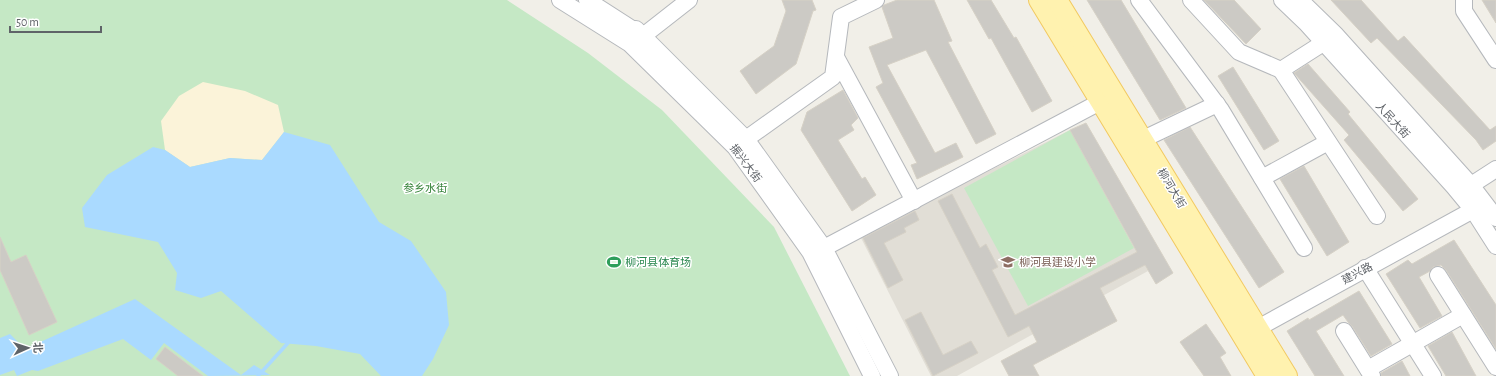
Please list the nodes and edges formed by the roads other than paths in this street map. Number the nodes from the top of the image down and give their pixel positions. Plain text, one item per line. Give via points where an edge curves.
1 (560, 0) edge
2 (587, 0) edge
3 (603, 0) edge
4 (689, 0) edge
5 (876, 0) edge
6 (1039, 0) edge
7 (1057, 0) edge
8 (1139, 0) edge
9 (1191, 0) edge
10 (1282, 0) edge
11 (1300, 0) edge
12 (1464, 0) edge
13 (643, 36) junction
14 (1330, 39) junction
15 (836, 57) junction
16 (1496, 60) edge
17 (1282, 70) junction
18 (1100, 102) junction
19 (1217, 104) junction
20 (746, 139) junction
21 (1328, 142) junction
22 (1135, 143) junction
23 (1496, 169) edge
24 (1262, 178) junction
25 (1464, 190) junction
26 (914, 201) junction
27 (1473, 210) junction
28 (1376, 216) dead end
29 (1492, 219) edge
30 (1496, 246) edge
31 (824, 248) junction
32 (1304, 248) dead end
33 (1365, 268) junction
34 (1438, 275) dead end
35 (1463, 315) junction
36 (1344, 331) dead end
37 (1250, 332) junction
38 (1413, 344) junction
39 (1496, 367) edge
40 (1370, 373) edge
41 (872, 376) edge
42 (890, 376) edge
43 (1267, 376) edge
44 (1287, 376) edge
45 (1433, 376) edge

1 - 41 street, 振兴大街 via 630,44 735,147 810,252
2 - 13 street, 振兴大街
3 - 13 street
4 - 13 street
5 - 15 street via 841,16
6 - 18 main road, 柳河大街
7 - 22 main road, 柳河大街
8 - 19 street
9 - 17 street via 1239,52
10 - 14 street, 人民大街 via 1306,23
11 - 14 street, 人民大街
12 - 16 street via 1464,11
13 - 20 street, 振兴大街
14 - 17 street
14 - 25 street, 人民大街
15 - 20 street via 833,77
15 - 26 street
17 - 21 street
18 - 22 main road, 柳河大街
18 - 26 street
19 - 22 street
19 - 24 street
20 - 31 street, 振兴大街
21 - 24 street
21 - 28 street
22 - 37 main road, 柳河大街
23 - 25 street
24 - 32 street
25 - 27 street, 人民大街
25 - 29 street, 人民大街
26 - 31 street
27 - 29 street, 人民大街
27 - 33 street, 建兴路
29 - 30 street, 人民大街
31 - 42 street, 振兴大街
33 - 37 street, 建兴路
33 - 38 street
34 - 35 street
35 - 38 street
35 - 39 street
36 - 40 street
37 - 43 main road, 柳河大街
37 - 44 main road, 柳河大街
38 - 40 street
38 - 45 street

